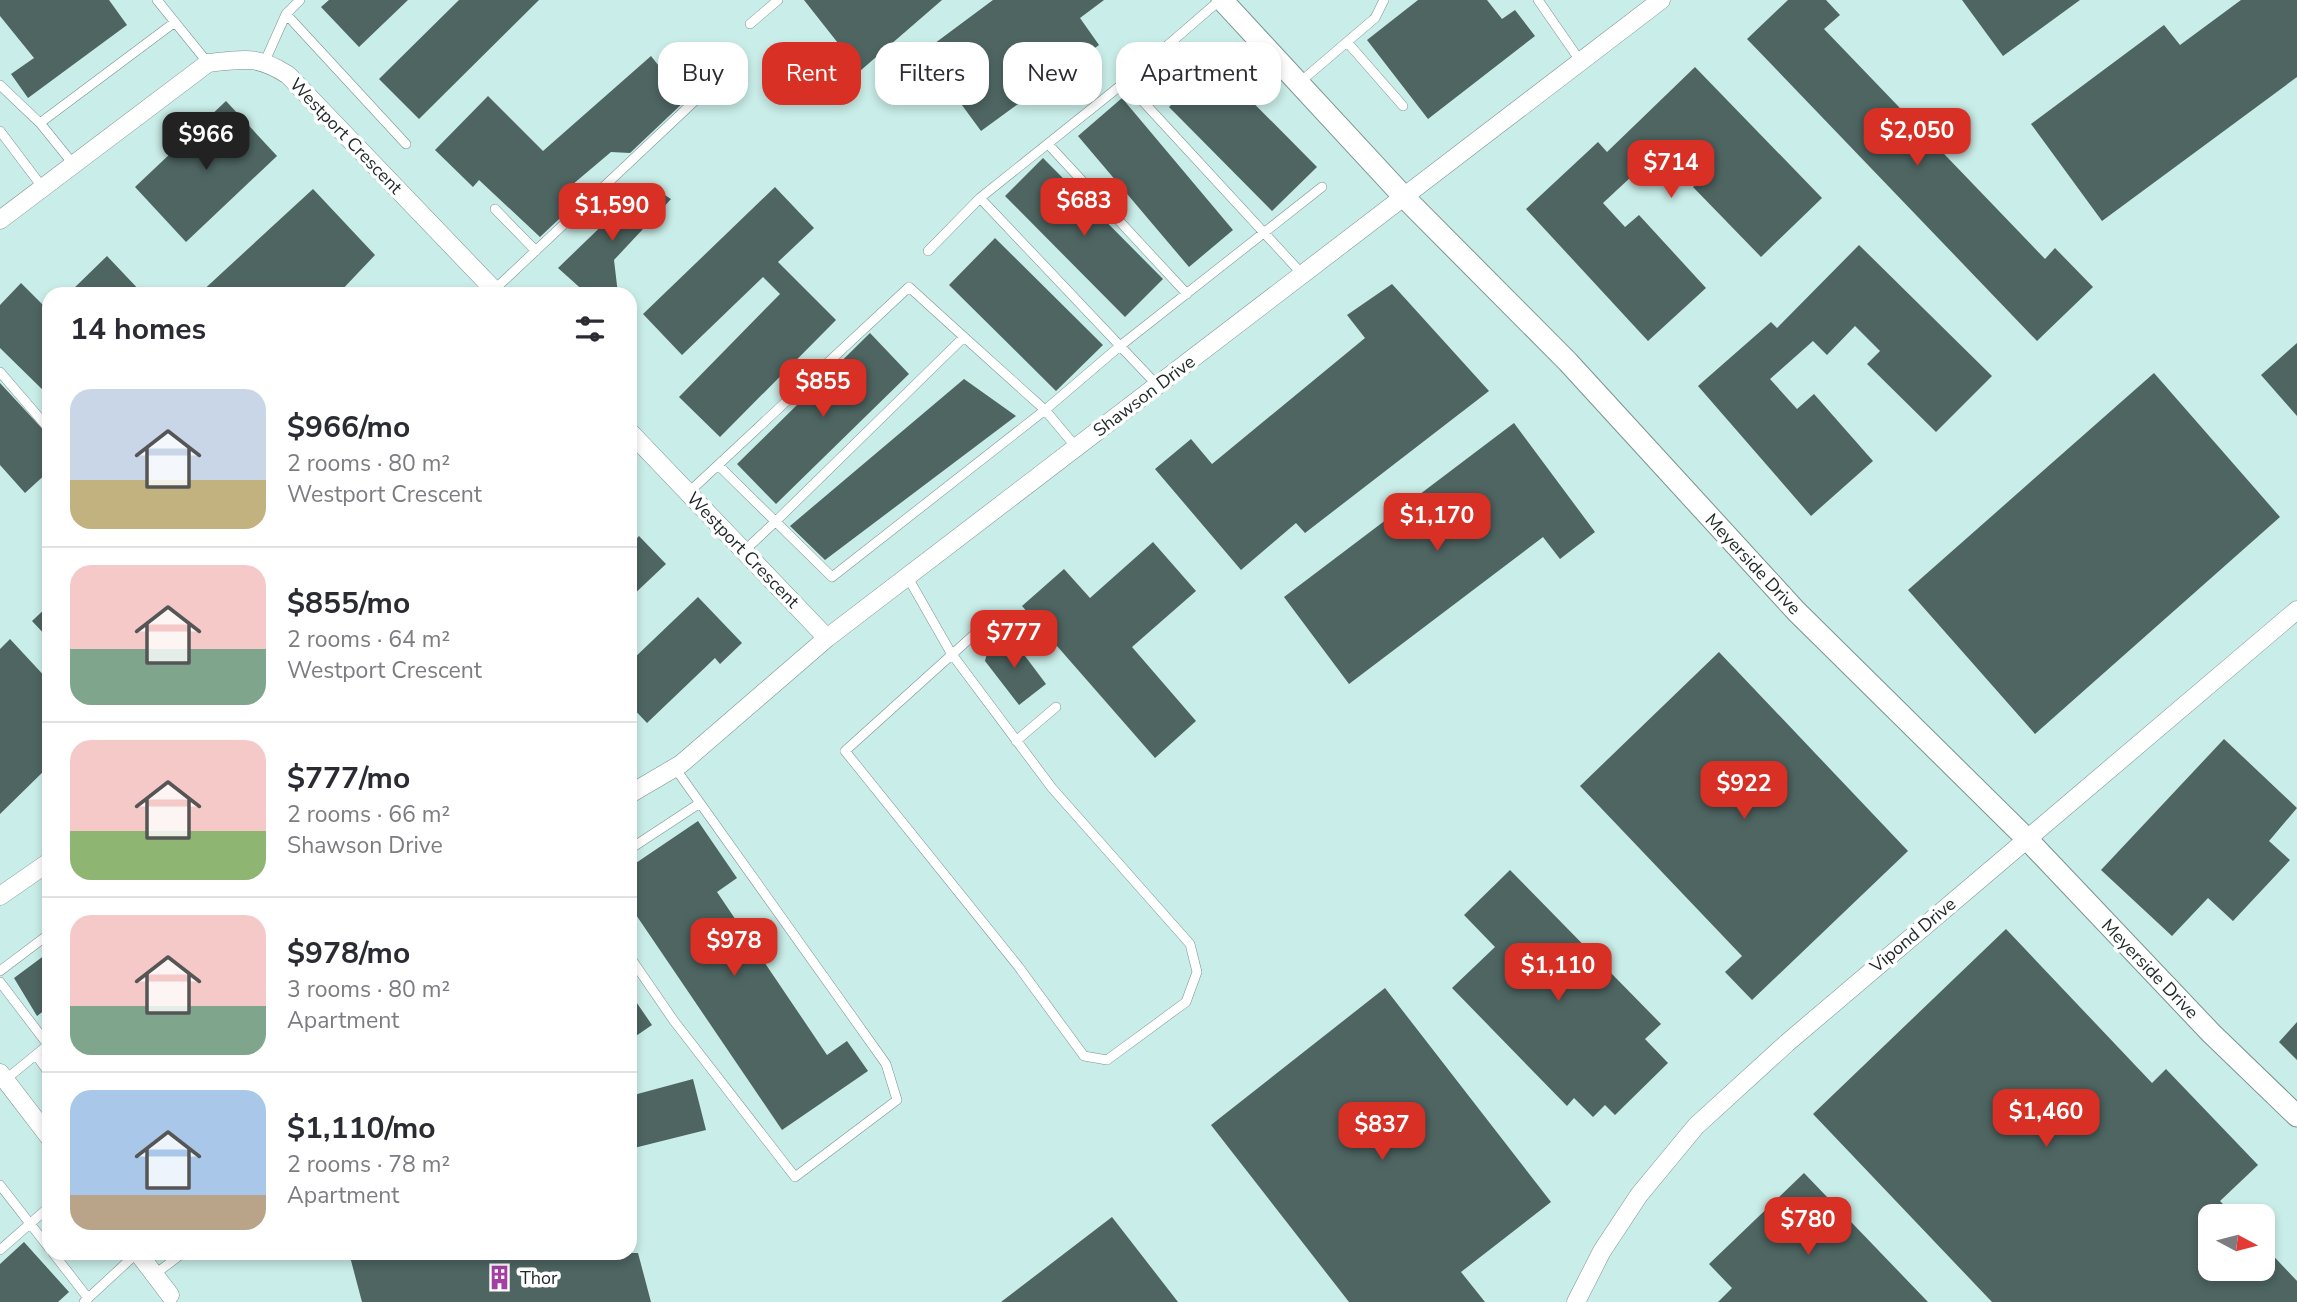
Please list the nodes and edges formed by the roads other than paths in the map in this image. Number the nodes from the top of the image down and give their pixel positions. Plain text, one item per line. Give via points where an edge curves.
1 (157, 0) edge
2 (300, 0) edge
3 (778, 0) edge
4 (1221, 0) edge
5 (1384, 0) edge
6 (1538, 0) edge
7 (1661, 0) edge
8 (286, 14) junction
9 (175, 22) junction
10 (750, 24) dead end
11 (1172, 42) edge
12 (1347, 42) junction
13 (265, 61) junction
14 (1581, 62) junction
15 (208, 63) junction
16 (1299, 83) junction
17 (0, 85) edge
18 (1116, 89) edge
19 (690, 105) edge
20 (1146, 105) edge
21 (1403, 106) dead end
22 (40, 123) junction
23 (0, 131) edge
24 (406, 144) dead end
25 (1048, 144) junction
26 (74, 164) junction
27 (1322, 187) dead end
28 (43, 188) junction
29 (980, 198) junction
30 (1405, 198) junction
31 (495, 209) dead end
32 (0, 220) edge
33 (1265, 234) junction
34 (536, 251) junction
35 (928, 251) dead end
36 (1303, 275) junction
37 (491, 287) edge
38 (501, 287) edge
39 (1186, 294) junction
40 (964, 337) junction
41 (1120, 346) junction
42 (0, 372) edge
43 (1158, 386) junction
44 (1045, 410) junction
45 (42, 421) edge
46 (637, 439) edge
47 (1076, 447) junction
48 (718, 466) junction
49 (688, 493) junction
50 (774, 523) junction
51 (744, 551) junction
52 (907, 576) junction
53 (2297, 610) edge
54 (988, 622) dead end
55 (827, 638) junction
56 (951, 653) junction
57 (1056, 707) dead end
58 (1017, 741) junction
59 (675, 768) junction
60 (637, 790) edge
61 (700, 803) junction
62 (2026, 838) junction
63 (637, 844) edge
64 (42, 867) edge
65 (0, 896) edge
66 (42, 939) edge
67 (637, 967) edge
68 (0, 971) edge
69 (0, 982) edge
70 (42, 1036) edge
71 (42, 1050) edge
72 (36, 1055) junction
73 (42, 1063) edge
74 (3, 1076) edge
75 (2297, 1116) edge
76 (42, 1128) edge
77 (0, 1185) edge
78 (42, 1213) edge
79 (30, 1223) junction
80 (42, 1239) edge
81 (0, 1250) edge
82 (58, 1260) edge
83 (129, 1260) edge
84 (143, 1260) edge
85 (174, 1260) edge
86 (155, 1275) junction
87 (170, 1295) dead end
88 (86, 1300) edge
89 (1576, 1302) edge

1 - 9 lane
2 - 8 lane
3 - 10 lane
4 - 11 lane
4 - 16 street, Meyerside Drive
5 - 12 lane via 1375,18
6 - 14 lane
7 - 14 street, Shawson Drive
8 - 13 lane
8 - 24 lane
9 - 15 lane
9 - 22 lane
12 - 16 lane
12 - 21 lane
13 - 15 street
13 - 37 street, Westport Crescent via 288,75
14 - 30 street, Shawson Drive
15 - 26 street
16 - 30 street, Meyerside Drive
17 - 22 lane
18 - 25 lane
19 - 34 lane
20 - 33 lane
22 - 26 lane
23 - 28 lane
25 - 29 lane
25 - 39 lane
26 - 28 street
27 - 33 lane
28 - 32 street
29 - 35 lane
29 - 41 lane
30 - 36 street, Shawson Drive
30 - 62 street, Meyerside Drive via 1542,334 1796,611
31 - 34 lane
33 - 36 lane
33 - 39 lane
34 - 38 lane
36 - 43 street, Shawson Drive
39 - 41 lane
40 - 44 lane
40 - 48 lane via 909,286
40 - 50 lane
41 - 43 lane
41 - 44 lane
42 - 45 lane
43 - 47 street, Shawson Drive
44 - 47 lane
44 - 50 lane via 832,577
46 - 49 street, Westport Crescent
47 - 52 street, Shawson Drive
48 - 49 lane
48 - 50 lane
49 - 51 street, Westport Crescent
50 - 51 lane
51 - 55 street, Westport Crescent
52 - 55 street, Shawson Drive
52 - 56 lane
53 - 62 street, Vipond Drive
54 - 56 lane
55 - 59 street, Shawson Drive
56 - 58 lane
56 - 58 lane via 845,751 1018,966 1084,1056 1107,1060 1186,1002 1197,972 1190,944 1052,788
57 - 58 lane
59 - 60 street, Shawson Drive
59 - 61 lane
61 - 63 lane
61 - 67 lane via 886,1064 897,1100 795,1177
62 - 75 street, Meyerside Drive via 2211,1033
62 - 89 street, Vipond Drive via 1696,1126 1639,1195
64 - 65 street
66 - 68 lane
69 - 70 lane
71 - 72 lane
72 - 73 lane
72 - 74 lane
74 - 76 street
77 - 79 lane
78 - 79 lane
79 - 80 lane
79 - 81 lane
82 - 88 lane
83 - 88 lane
84 - 86 street
85 - 86 lane
86 - 87 street

